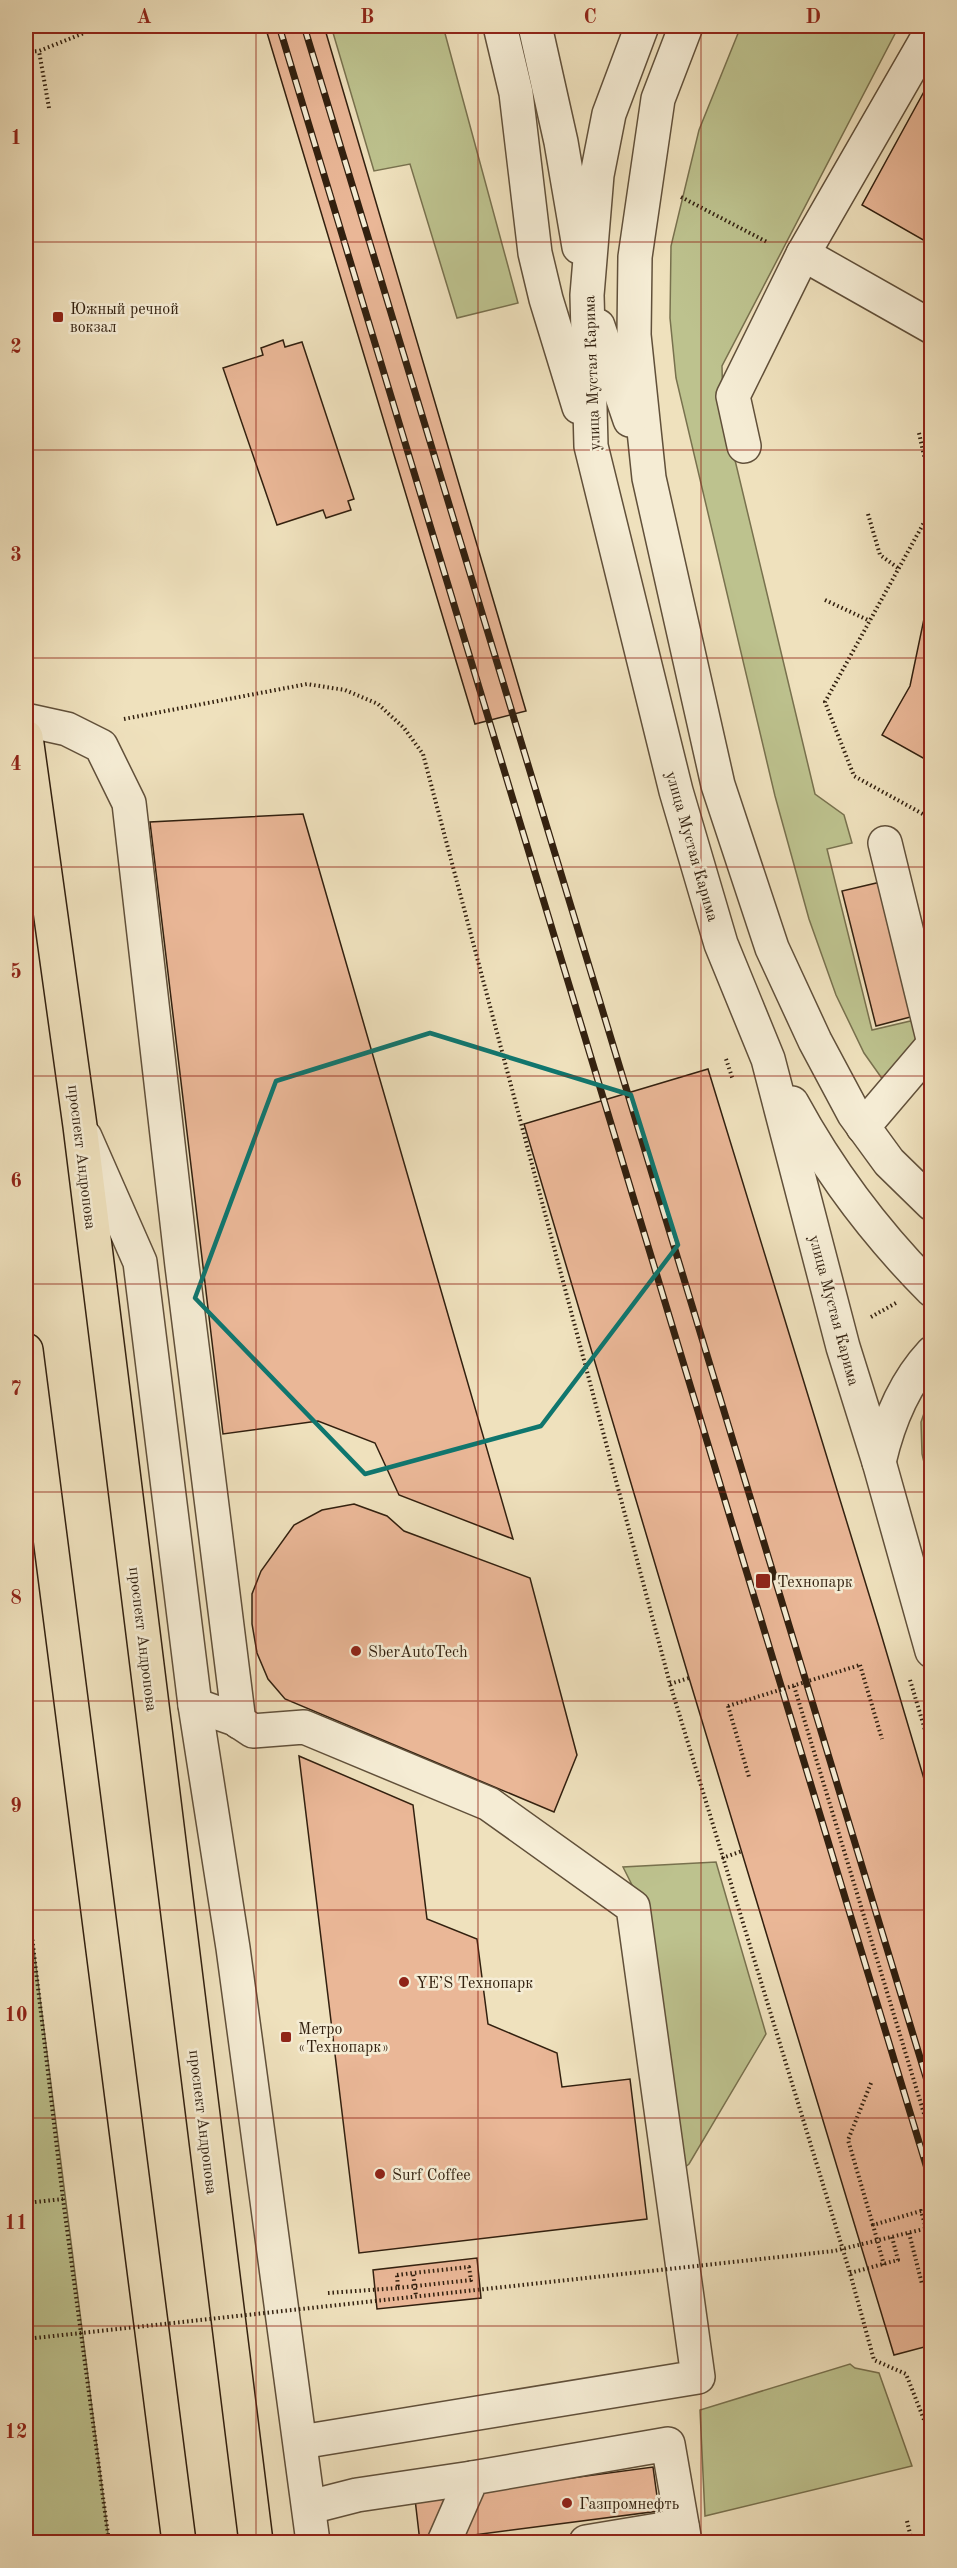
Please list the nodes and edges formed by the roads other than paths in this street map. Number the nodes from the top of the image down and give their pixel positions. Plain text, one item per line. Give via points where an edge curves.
1 (500, 26) edge
2 (535, 26) edge
3 (642, 26) edge
4 (686, 26) edge
5 (932, 30) edge
6 (516, 93) junction
7 (658, 99) junction
8 (604, 140) junction
9 (561, 142) junction
10 (803, 254) junction
11 (587, 295) junction
12 (932, 327) edge
13 (591, 446) junction
14 (744, 446) dead end
15 (649, 478) junction
16 (26, 720) edge
17 (26, 737) edge
18 (885, 843) dead end
19 (932, 1035) edge
20 (932, 1046) edge
21 (768, 1059) junction
22 (80, 1126) junction
23 (863, 1127) junction
24 (932, 1204) edge
25 (916, 1295) edge
26 (26, 1350) edge
27 (932, 1353) edge
28 (879, 1462) junction
29 (932, 1651) edge
30 (195, 1705) junction
31 (239, 1722) junction
32 (301, 2442) junction
33 (472, 2478) junction
34 (310, 2506) junction
35 (684, 2534) edge
36 (179, 2542) edge
37 (256, 2542) edge
38 (313, 2542) edge
39 (444, 2542) edge
40 (586, 2542) edge

1 - 6 street
2 - 9 street
3 - 8 street, улица Мустая Карима via 609,114
4 - 7 street
5 - 10 street
6 - 9 street via 538,125
6 - 13 street via 535,253
7 - 8 street via 621,134
7 - 15 street via 635,257 634,335
8 - 9 street via 590,145
8 - 11 street, улица Мустая Карима via 597,175
9 - 11 street
10 - 12 street
10 - 14 street via 733,396
11 - 13 street, улица Мустая Карима
11 - 15 street
13 - 21 street, улица Мустая Карима via 676,791 721,944
15 - 23 street via 718,785 772,948 815,1041
16 - 31 street via 67,729 101,746 129,803
17 - 22 main road, проспект Андропова
18 - 19 street
20 - 23 street
21 - 25 street via 813,1141 857,1207 895,1253
21 - 28 street, улица Мустая Карима via 843,1347
22 - 30 street via 140,1262
22 - 37 main road, проспект Андропова
23 - 24 street via 889,1162
26 - 36 main road
27 - 28 street via 888,1425
28 - 29 street, улица Мустая Карима
30 - 31 street
30 - 32 street via 233,1948
31 - 32 street via 253,1731 304,1727 489,1804 633,1907 698,2377
32 - 34 street
33 - 34 street
33 - 35 street via 668,2444
33 - 39 street
34 - 38 street
35 - 40 street

